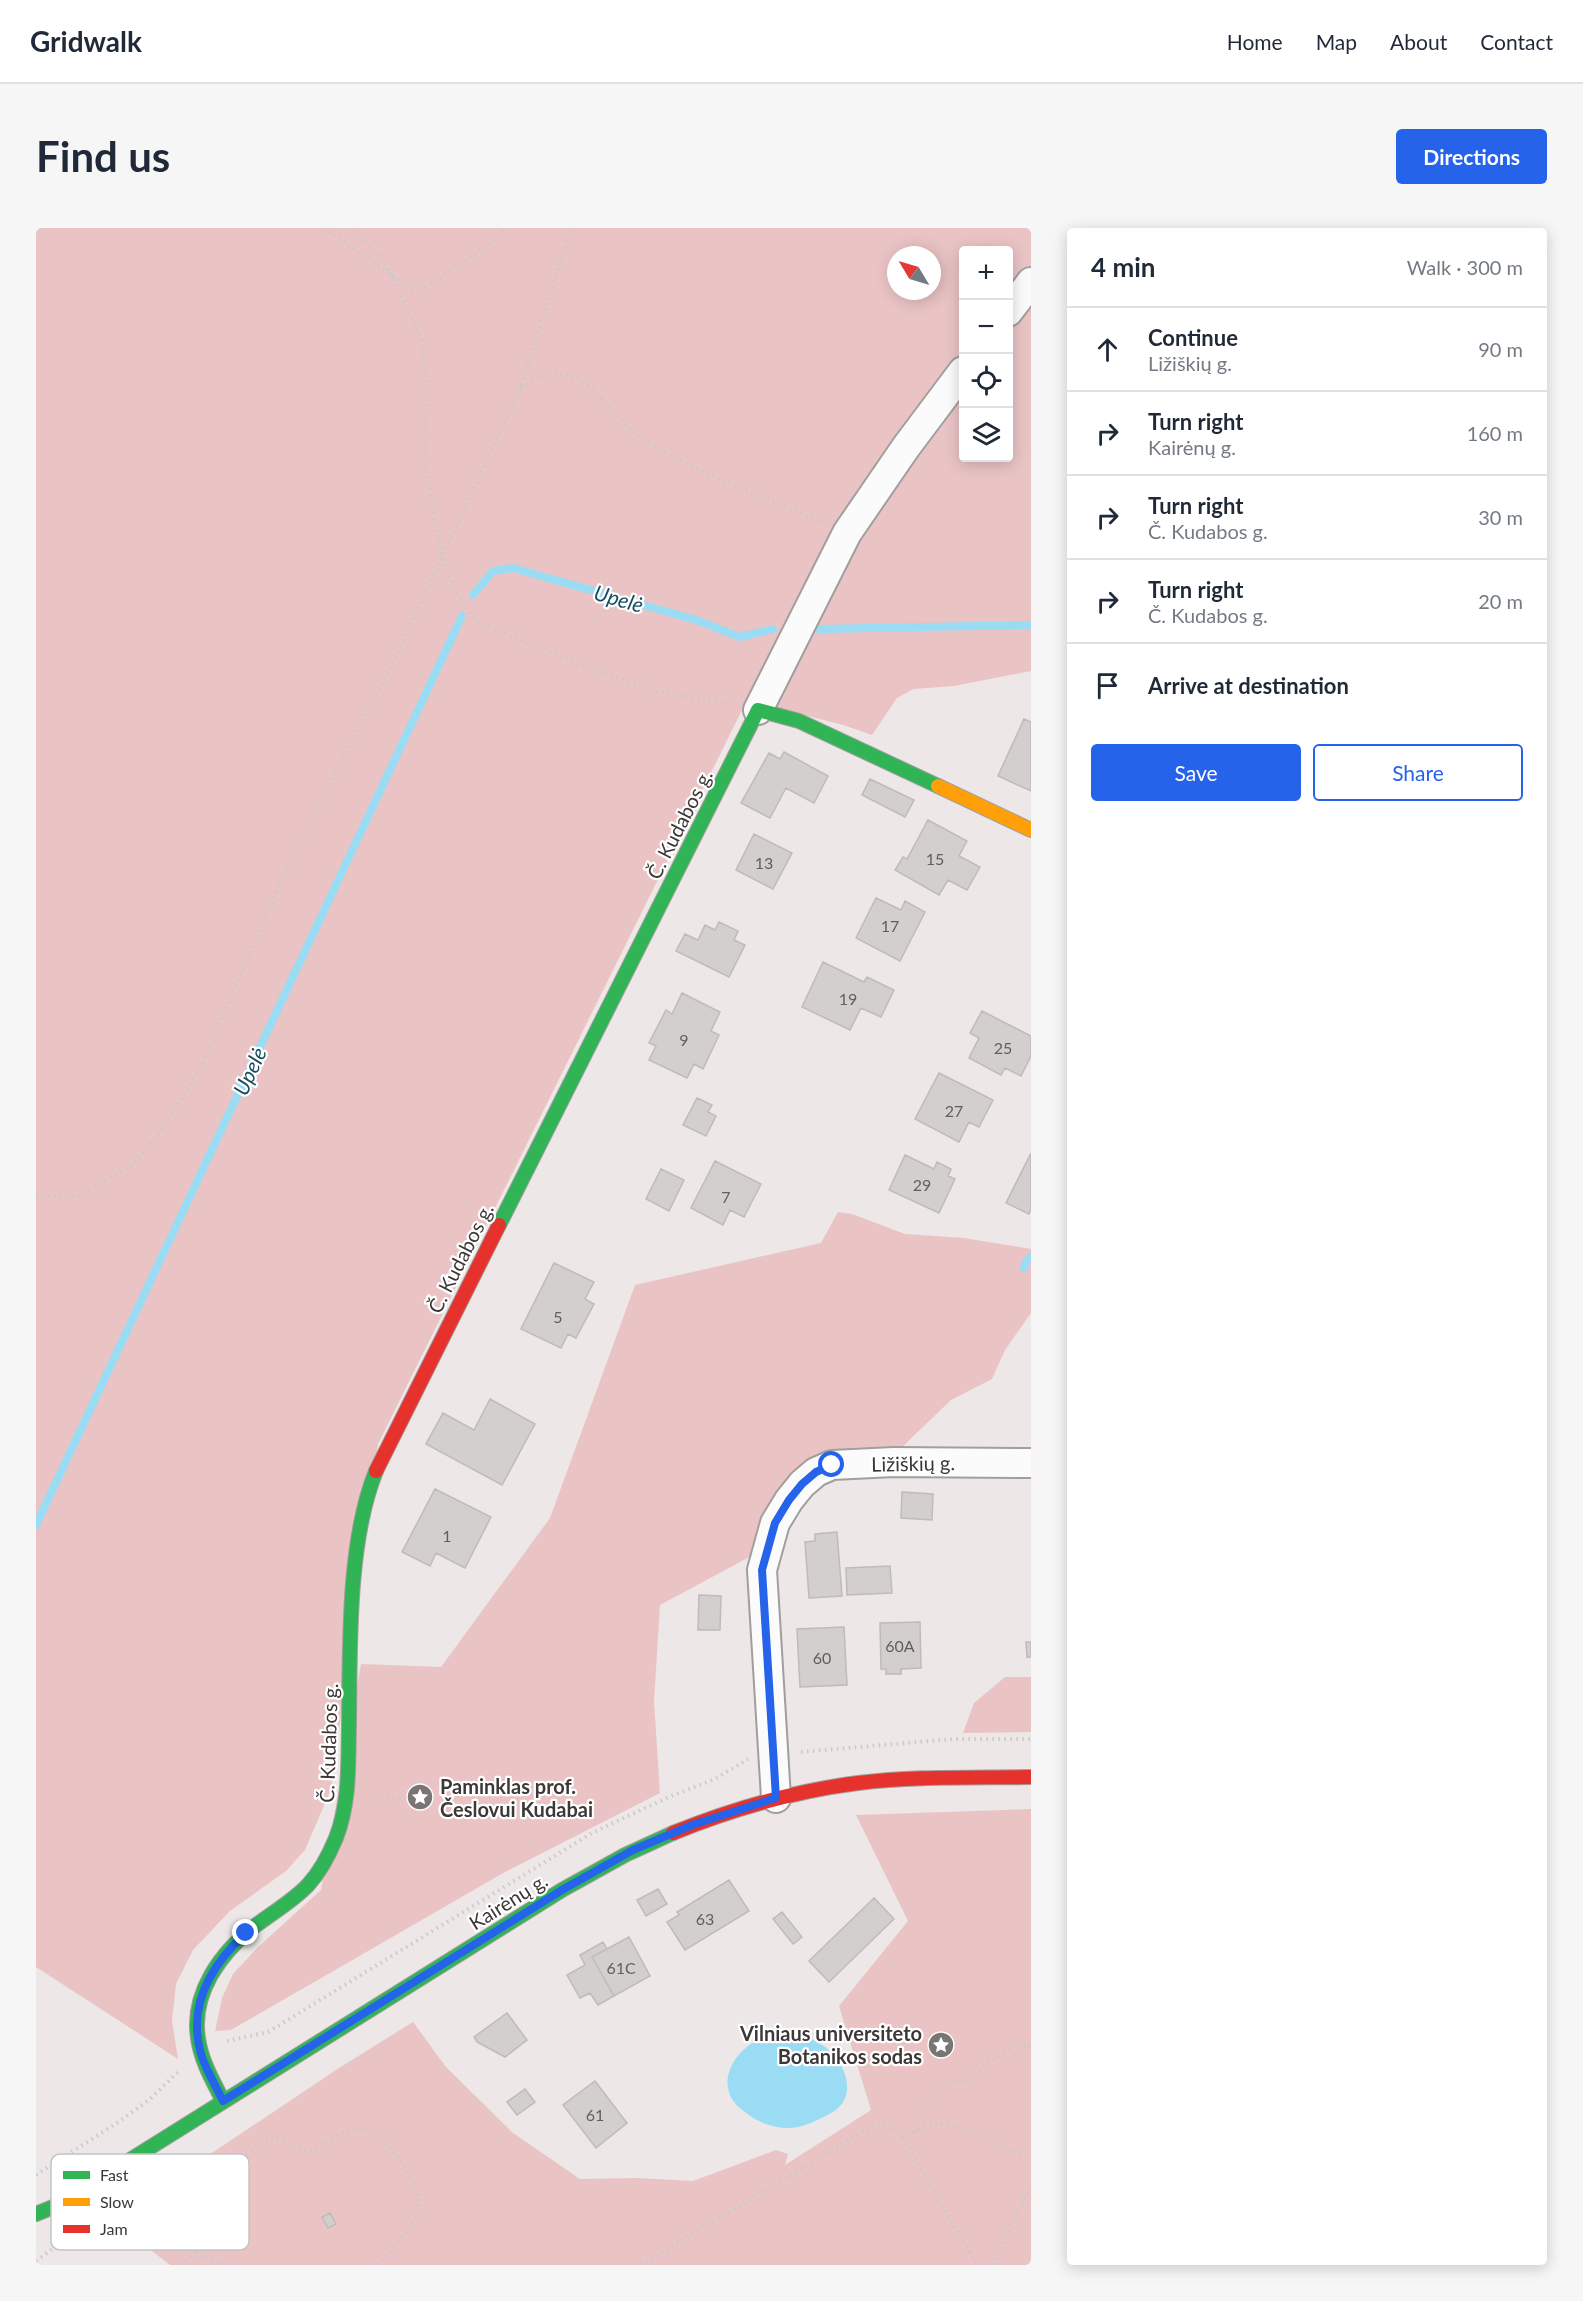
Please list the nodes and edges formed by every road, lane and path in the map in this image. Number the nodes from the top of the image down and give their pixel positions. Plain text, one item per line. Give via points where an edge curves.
1 (324, 228) edge
2 (353, 228) edge
3 (504, 228) edge
4 (571, 228) edge
5 (392, 276) junction
6 (1031, 282) edge
7 (1013, 305) edge
8 (959, 376) edge
9 (520, 387) junction
10 (846, 533) junction
11 (442, 557) junction
12 (758, 710) junction
13 (1031, 830) edge
14 (36, 1197) edge
15 (1031, 1462) edge
16 (1031, 1778) edge
17 (420, 1797) dead end
18 (776, 1798) junction
19 (347, 1803) junction
20 (1031, 2046) edge
21 (223, 2101) junction
22 (915, 2132) junction
23 (902, 2138) junction
24 (1031, 2152) edge
25 (139, 2154) edge
26 (246, 2154) edge
27 (1031, 2186) edge
28 (1022, 2201) junction
29 (51, 2208) edge
30 (1031, 2208) edge
31 (51, 2212) edge
32 (36, 2214) edge
33 (36, 2226) edge
34 (51, 2250) edge
35 (197, 2251) joint
36 (36, 2261) edge
37 (181, 2265) edge
38 (224, 2265) edge
39 (379, 2265) edge
40 (641, 2265) edge
41 (977, 2265) edge
42 (994, 2265) edge

1 - 5 path
2 - 5 path
3 - 5 path via 497,239 427,286 413,290
4 - 9 path
5 - 11 path via 422,340 427,386 425,470
6 - 7 street
8 - 10 street
9 - 10 path via 539,377 573,376 594,389 634,434 669,455
9 - 11 path
10 - 12 street
11 - 12 path via 471,616 484,624 660,692
11 - 14 path via 396,656 295,848 202,1064 163,1128 134,1164 78,1195
12 - 13 street via 799,721
12 - 19 street, Č. Kudabos g. via 385,1450 368,1491 356,1556
15 - 18 street, Ližiškių g. via 894,1461 832,1465 816,1472 789,1500 775,1523 762,1570
16 - 18 street, Kairėnų g. via 858,1783
17 - 19 path
18 - 21 street, Kairėnų g. via 692,1825 633,1850 552,1896
19 - 21 street, Č. Kudabos g. via 339,1832 307,1886 246,1933 226,1952 209,1977 196,2028 202,2055
20 - 22 path via 1018,2043 971,2080 950,2082 918,2118
21 - 25 street, Kairėnų g.
22 - 23 path
22 - 24 path via 943,2124 971,2131 1003,2149
23 - 40 path via 895,2128 876,2124
23 - 41 path
26 - 39 path via 269,2138 278,2137 308,2151 338,2134 358,2129 387,2145 408,2171 418,2199 416,2216 408,2231
27 - 28 path
28 - 30 path
28 - 42 path
29 - 32 street, Kairėnų g.
31 - 33 street, Kairėnų g.
34 - 36 path
35 - 37 path
35 - 38 path

